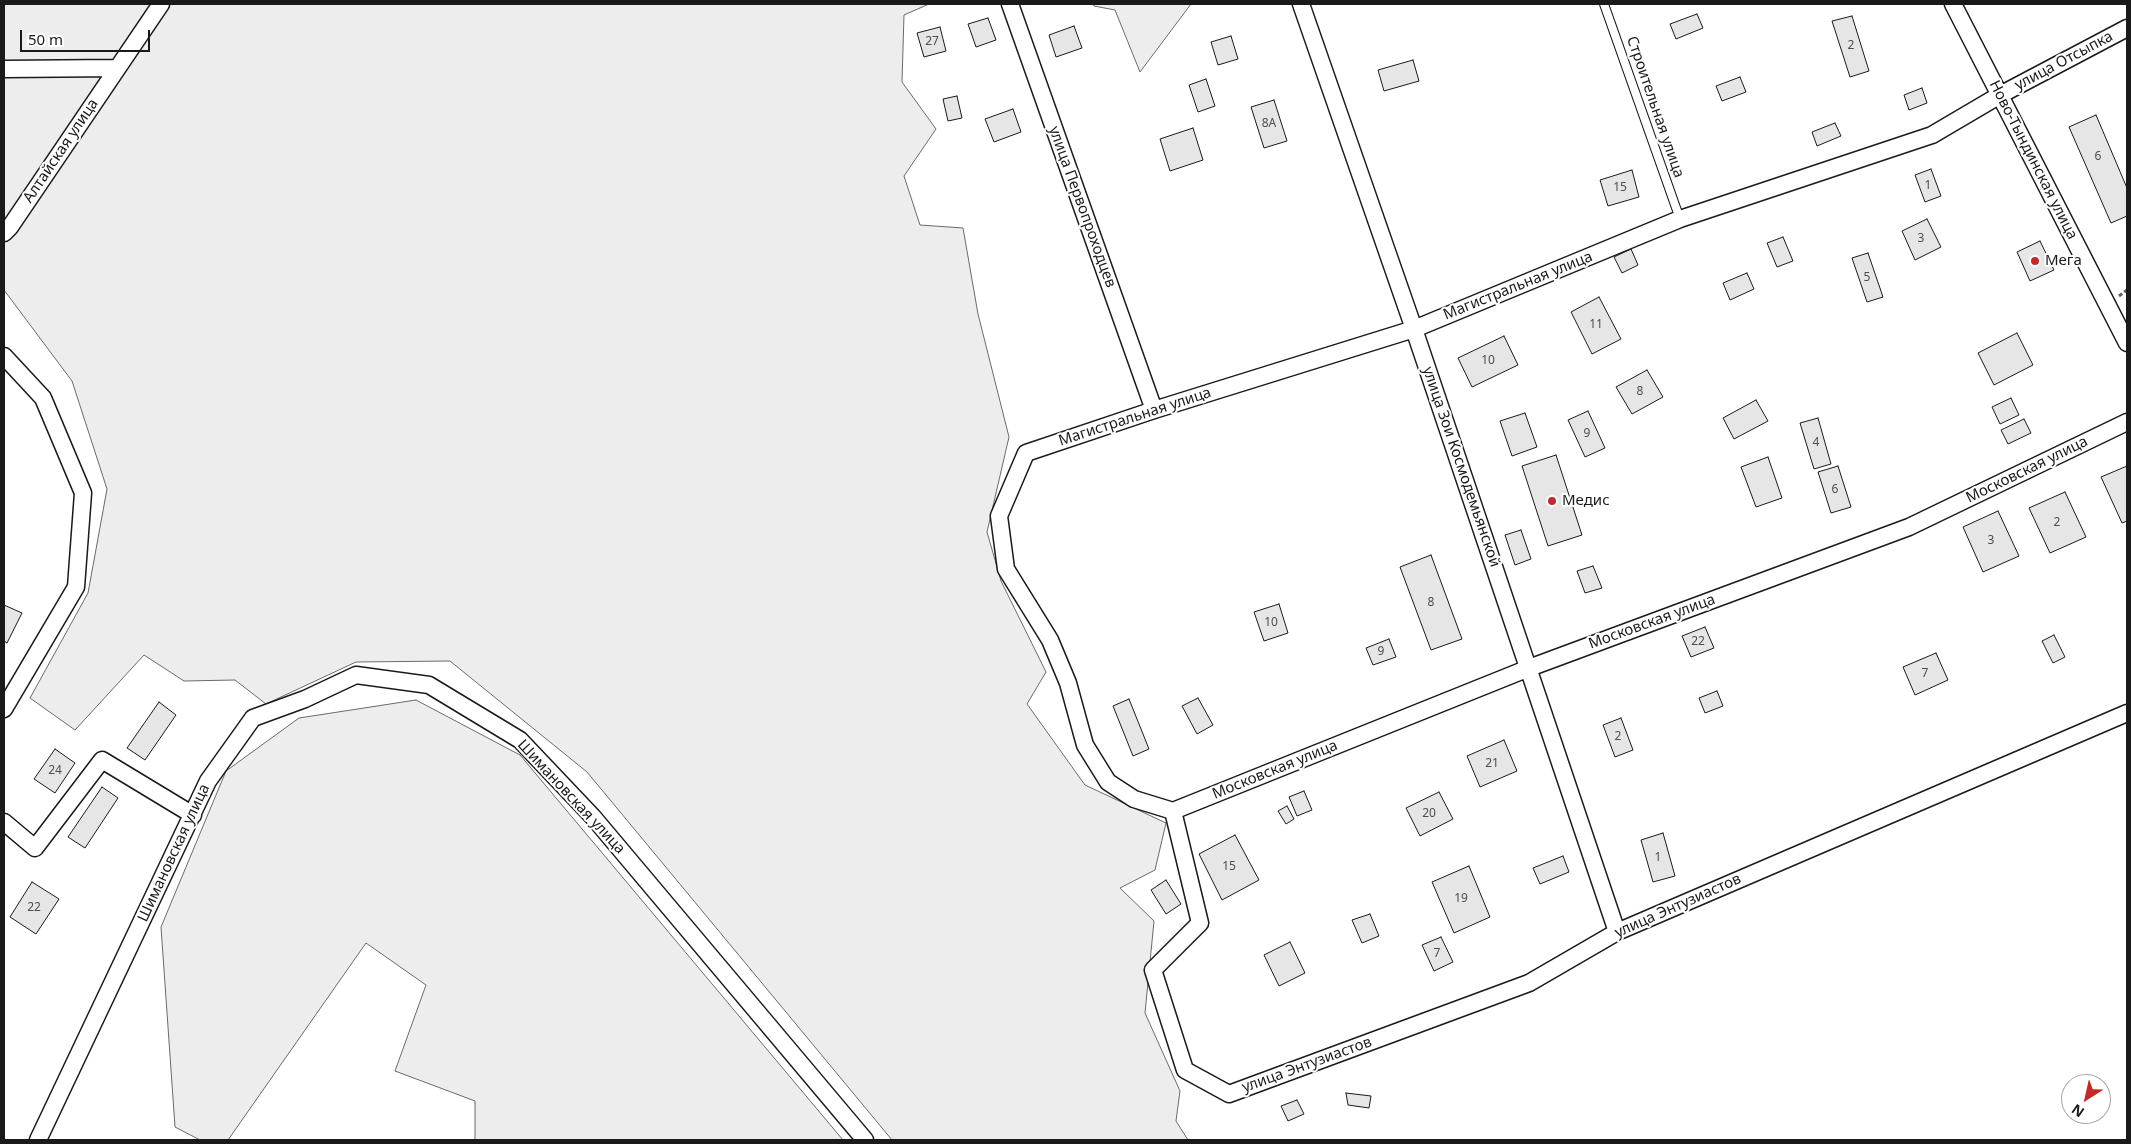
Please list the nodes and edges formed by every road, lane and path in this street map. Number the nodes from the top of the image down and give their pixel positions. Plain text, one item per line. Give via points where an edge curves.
1 (161, 4) edge
2 (1010, 4) edge
3 (1301, 4) edge
4 (1604, 4) edge
5 (1953, 4) edge
6 (2127, 28) edge
7 (117, 68) junction
8 (4, 69) edge
9 (2000, 95) junction
10 (1680, 219) junction
11 (4, 233) edge
12 (1414, 329) junction
13 (2127, 343) edge
14 (4, 356) edge
15 (1154, 410) junction
16 (2127, 422) edge
17 (1529, 668) junction
18 (4, 709) edge
19 (2127, 713) edge
20 (1172, 811) junction
21 (193, 815) junction
22 (4, 822) edge
23 (1617, 932) junction
24 (38, 1140) edge
25 (865, 1140) edge

1 - 7 street, Алтайская улица
2 - 15 street, улица Первопроходцев
3 - 12 street, улица Зои Космодемьянской
4 - 10 lane, Строительная улица
5 - 9 street, Ново-Тындинская улица
6 - 9 street, улица Отсыпка
7 - 8 street
7 - 11 street, Алтайская улица
9 - 10 street, Магистральная улица via 1932,135
9 - 13 street, Ново-Тындинская улица
10 - 12 street, Магистральная улица
12 - 15 street, Магистральная улица
12 - 17 street, улица Зои Космодемьянской
14 - 18 street via 43,398 83,493 76,588
15 - 20 street, Магистральная улица via 1026,453 999,516 1006,569 1050,640 1068,683 1085,745 1108,782 1134,799
16 - 17 street, Московская улица via 1908,527
17 - 20 street, Московская улица
17 - 23 street, улица Зои Космодемьянской
19 - 23 street, улица Энтузиастов
20 - 23 street, улица Энтузиастов via 1200,923 1153,970 1185,1070 1229,1094 1529,982
21 - 22 street via 102,760 35,848
21 - 24 street, Шимановская улица
21 - 25 street, Шимановская улица via 208,781 253,718 356,675 429,685 520,740 593,817

